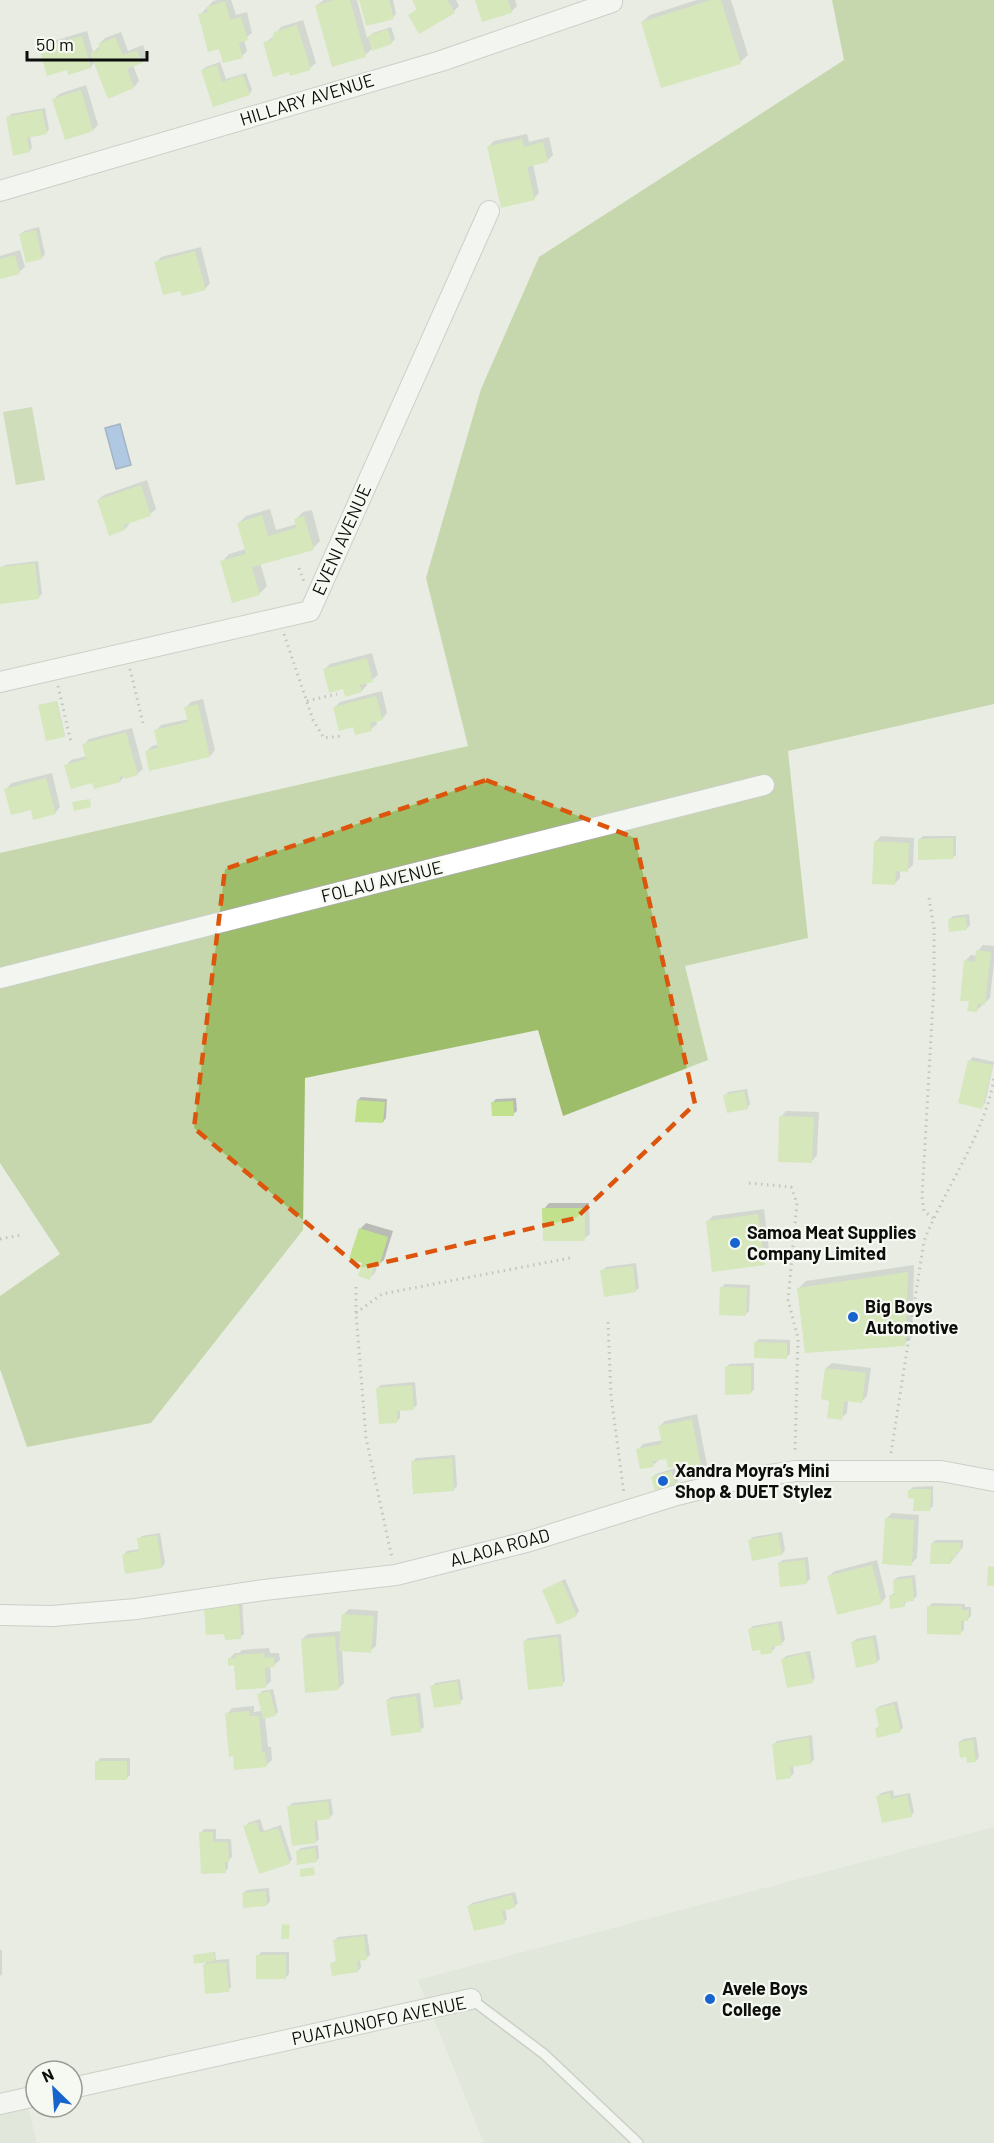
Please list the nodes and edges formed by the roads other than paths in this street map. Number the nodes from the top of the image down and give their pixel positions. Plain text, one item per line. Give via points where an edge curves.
1 (612, 2) dead end
2 (0, 191) edge
3 (489, 211) dead end
4 (0, 682) edge
5 (764, 785) dead end
6 (0, 978) edge
7 (994, 1481) edge
8 (0, 1615) edge
9 (471, 1999) joint
10 (84, 2085) edge
11 (24, 2099) edge
12 (0, 2104) edge
13 (638, 2143) edge

1 - 2 street, HILLARY AVENUE via 441,61
3 - 4 street, EVENI AVENUE via 310,610
5 - 6 street, FOLAU AVENUE
7 - 8 street, ALAOA ROAD via 941,1471 795,1471 736,1480 530,1541 396,1575 136,1609 52,1616
9 - 10 street, PUATAUNOFO AVENUE
9 - 13 lane, PUATAUNOFO AVENUE via 544,2054
11 - 12 street

